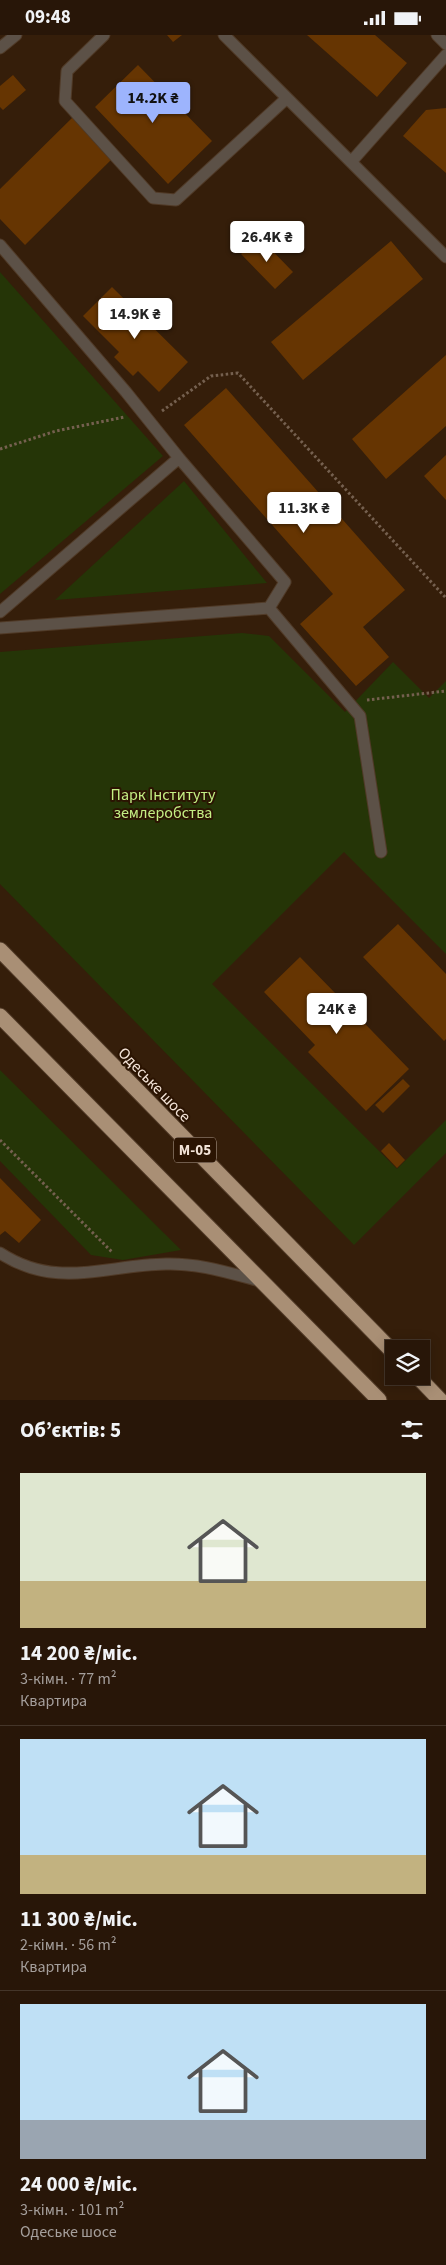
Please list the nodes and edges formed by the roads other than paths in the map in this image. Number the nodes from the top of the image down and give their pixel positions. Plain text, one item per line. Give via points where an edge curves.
1 (16, 35) edge
2 (104, 35) edge
3 (224, 35) edge
4 (438, 35) edge
5 (446, 44) edge
6 (0, 48) edge
7 (446, 55) edge
8 (287, 98) junction
9 (351, 162) junction
10 (0, 245) edge
11 (446, 257) edge
12 (179, 457) junction
13 (269, 608) junction
14 (0, 612) edge
15 (0, 628) edge
16 (381, 852) dead end
17 (0, 950) edge
18 (0, 1017) edge
19 (0, 1253) edge
20 (260, 1281) junction
21 (385, 1344) edge
22 (426, 1385) edge
23 (378, 1400) edge
24 (440, 1400) edge

1 - 6 lane
2 - 8 lane via 67,71 65,101 153,198 176,200
3 - 8 lane
4 - 5 lane
7 - 9 lane
8 - 9 lane
9 - 11 lane
10 - 12 lane
12 - 13 lane via 285,582
12 - 14 lane
13 - 15 lane
13 - 16 lane via 360,717
17 - 21 highway, Одеське шосе / М-05
18 - 20 highway, М-05
19 - 20 lane via 17,1264 42,1272 81,1274 165,1264 198,1265
20 - 23 highway, М-05
22 - 24 highway

